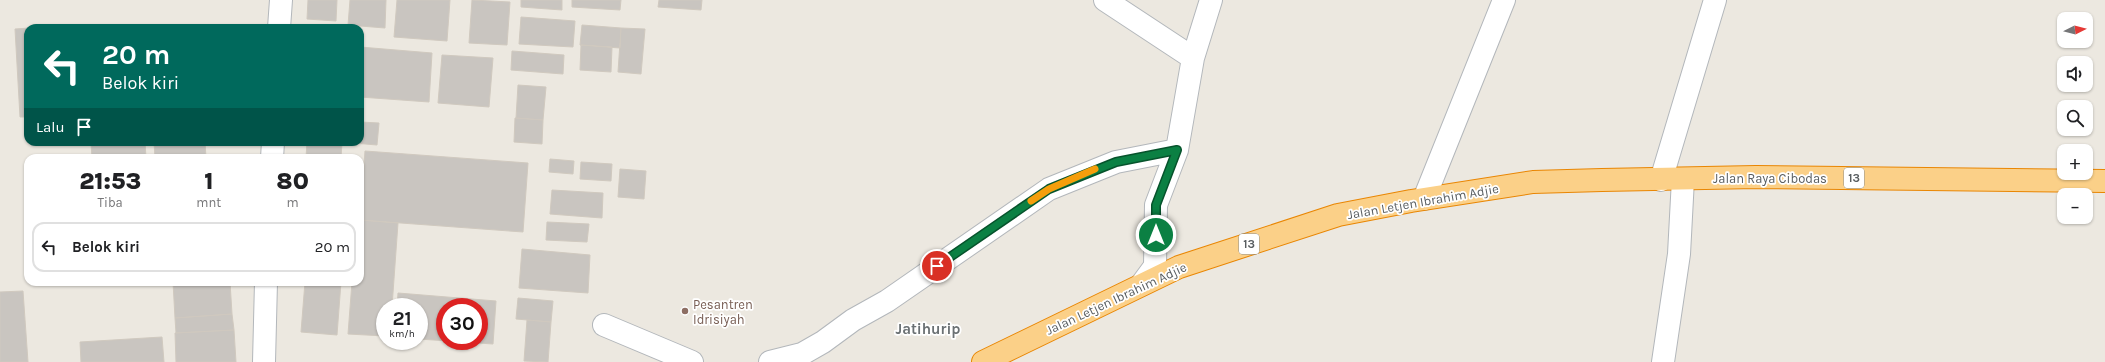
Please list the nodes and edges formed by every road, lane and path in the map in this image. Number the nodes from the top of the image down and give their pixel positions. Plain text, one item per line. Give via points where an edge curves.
1 (281, 0) edge
2 (1105, 0) edge
3 (1211, 0) edge
4 (1504, 0) edge
5 (1714, 0) edge
6 (279, 24) edge
7 (1193, 58) junction
8 (1177, 150) junction
9 (1683, 179) junction
10 (1661, 180) junction
11 (2105, 181) edge
12 (1533, 182) joint
13 (1424, 199) junction
14 (1141, 285) junction
15 (266, 286) edge
16 (604, 325) dead end
17 (264, 362) edge
18 (692, 362) edge
19 (770, 362) edge
20 (983, 362) edge
21 (1663, 362) edge

1 - 6 street
2 - 7 street
3 - 7 street
4 - 13 street
5 - 10 street
7 - 8 street
8 - 14 street via 1156,205 1156,266
8 - 19 street via 1116,162 1049,189 823,342 802,354
9 - 10 highway, Jalan Raya Cibodas / 13
9 - 11 highway, Jalan Raya Cibodas / 13 via 1756,177
9 - 21 street via 1679,254
10 - 12 highway, Jalan Raya Cibodas / 13
12 - 13 highway, Jalan Letjen Ibrahim Adjie / 13
13 - 14 highway, Jalan Letjen Ibrahim Adjie / 13 via 1338,215 1179,267
14 - 20 highway, Jalan Letjen Ibrahim Adjie / 13
15 - 17 street
16 - 18 street

